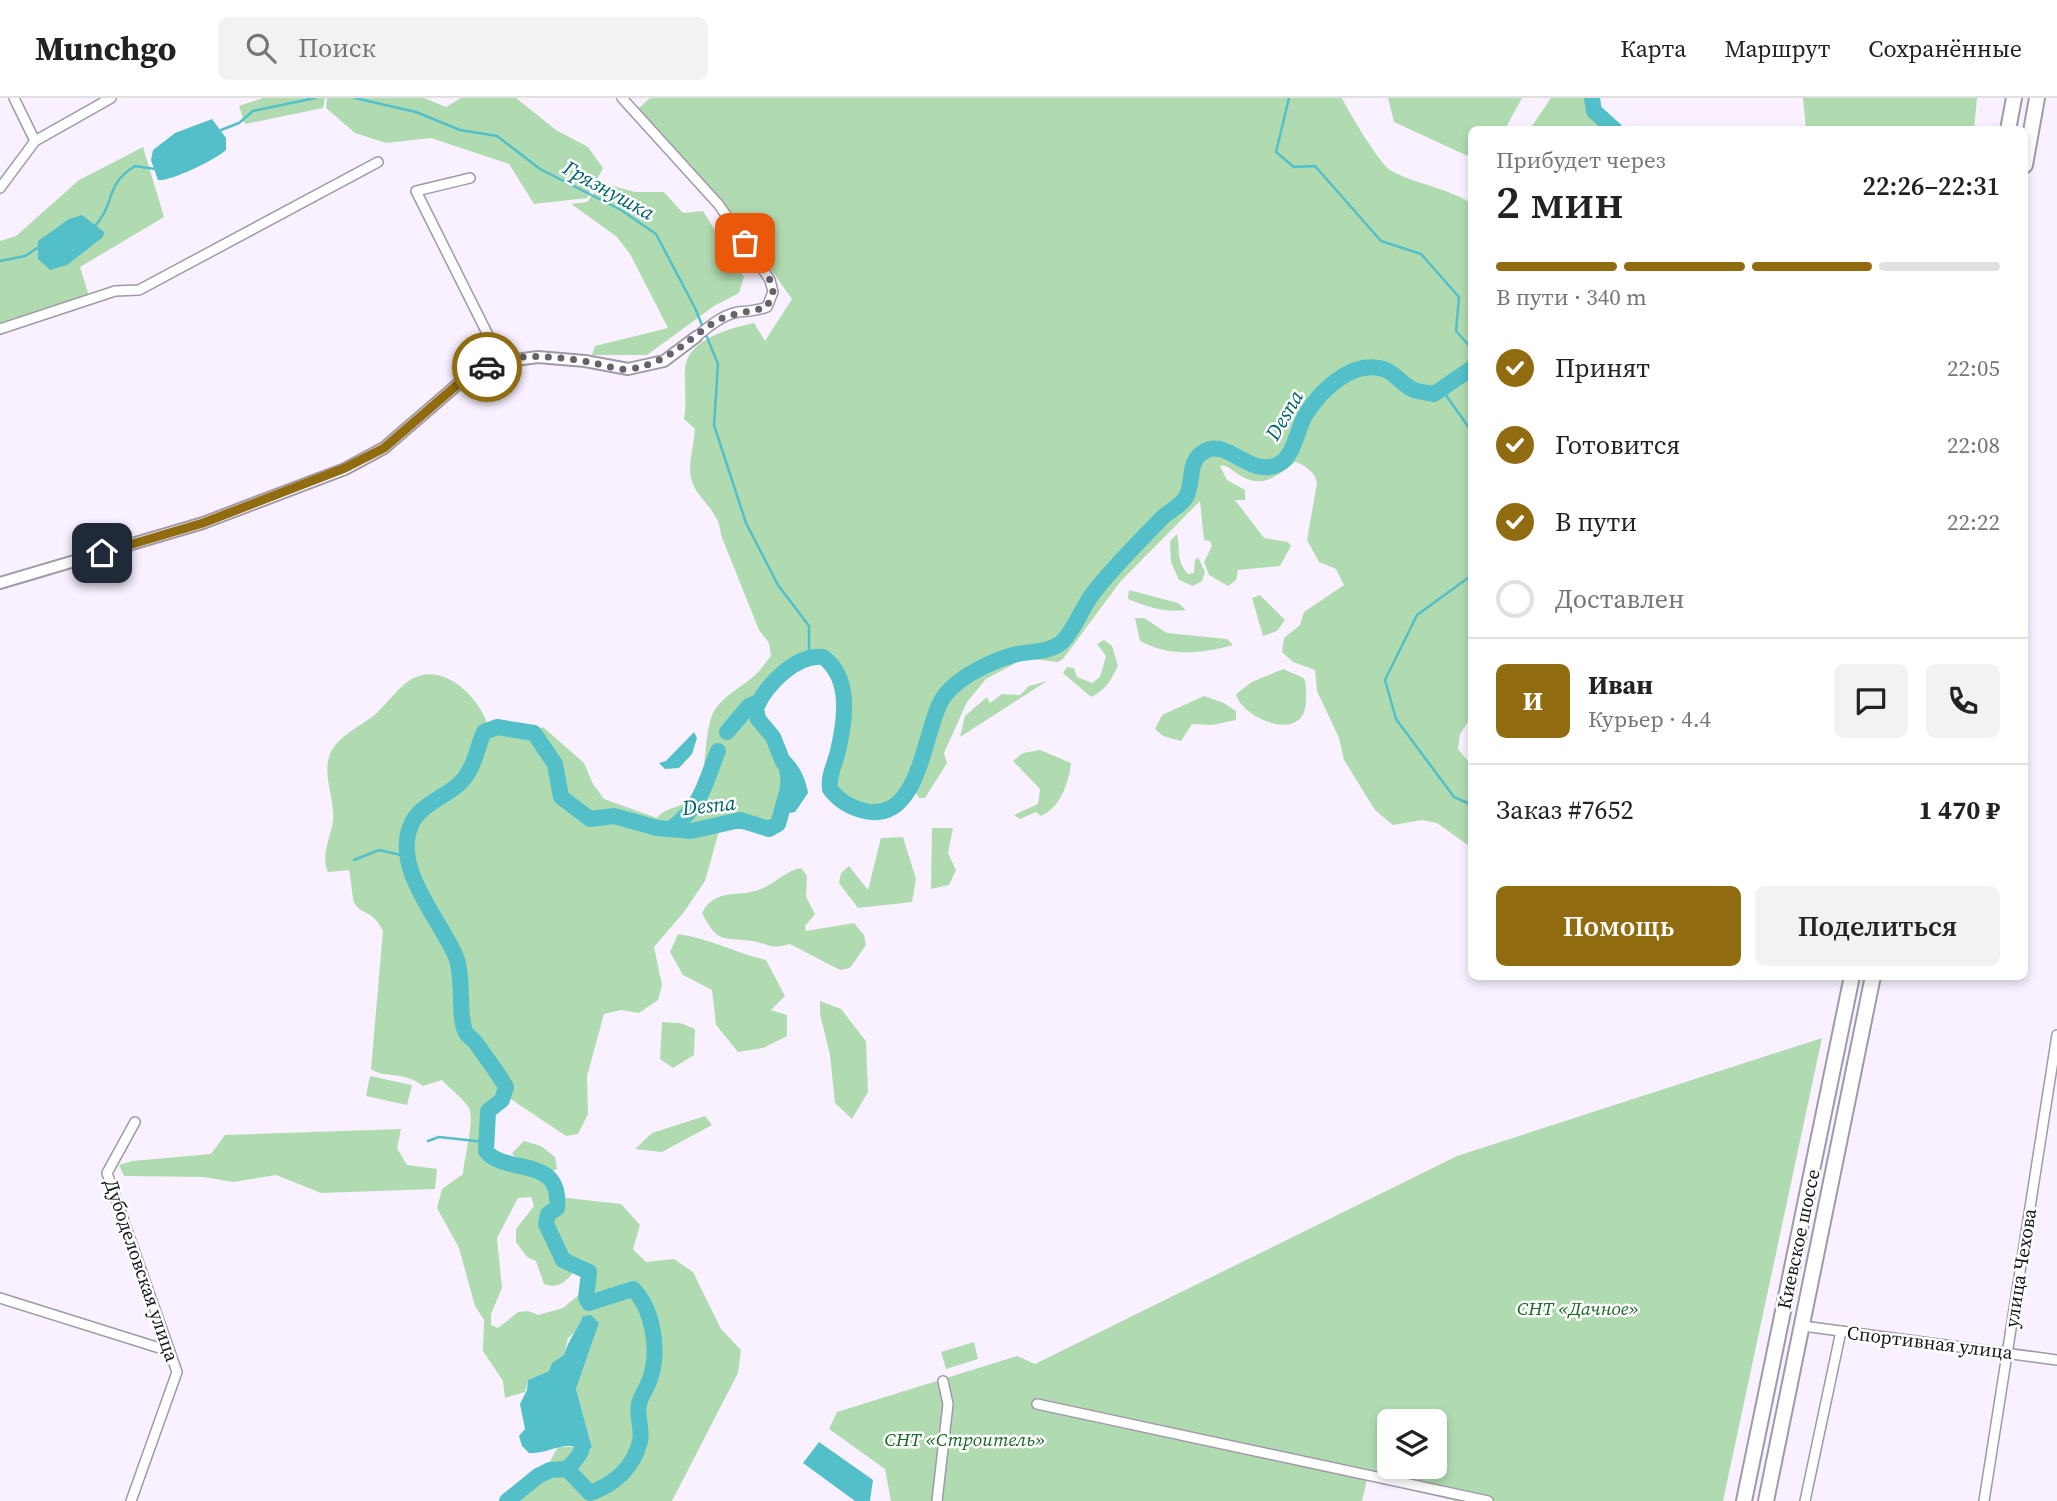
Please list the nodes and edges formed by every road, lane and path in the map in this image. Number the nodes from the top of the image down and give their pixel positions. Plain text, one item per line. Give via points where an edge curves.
1 (14, 98) edge
2 (111, 98) edge
3 (622, 98) edge
4 (2014, 98) edge
5 (2037, 98) edge
6 (2009, 126) edge
7 (35, 141) junction
8 (2028, 148) edge
9 (378, 162) dead end
10 (470, 178) dead end
11 (0, 188) edge
12 (0, 329) edge
13 (696, 337) joint
14 (501, 361) junction
15 (0, 583) edge
16 (1851, 980) edge
17 (1872, 980) edge
18 (2057, 1035) edge
19 (135, 1122) dead end
20 (0, 1298) edge
21 (1803, 1325) junction
22 (1841, 1331) junction
23 (169, 1351) junction
24 (2006, 1352) junction
25 (2057, 1360) edge
26 (943, 1381) dead end
27 (1037, 1404) dead end
28 (131, 1501) edge
29 (937, 1501) edge
30 (1488, 1501) edge
31 (1744, 1501) edge
32 (1766, 1501) edge
33 (1805, 1501) edge
34 (1984, 1501) edge

1 - 7 street
2 - 7 street
3 - 13 street via 719,205 770,280 773,292 767,307 716,321
4 - 6 highway
5 - 8 highway
7 - 11 street
9 - 12 street via 139,290 116,291
10 - 14 street via 416,191
13 - 14 street via 664,361 628,369 538,358
14 - 15 street via 457,385 384,448 345,468 203,523
16 - 31 highway, Киевское шоссе
17 - 21 highway, Киевское шоссе
18 - 24 street, улица Чехова
19 - 23 street, Дубоделовская улица via 107,1173
20 - 23 street
21 - 22 street, Спортивная улица
21 - 32 highway, Киевское шоссе
22 - 24 street, Спортивная улица
22 - 33 street
23 - 28 street, Дубоделовская улица via 177,1372
24 - 25 street, Спортивная улица
24 - 34 street, улица Чехова
26 - 29 street via 948,1404
27 - 30 street

